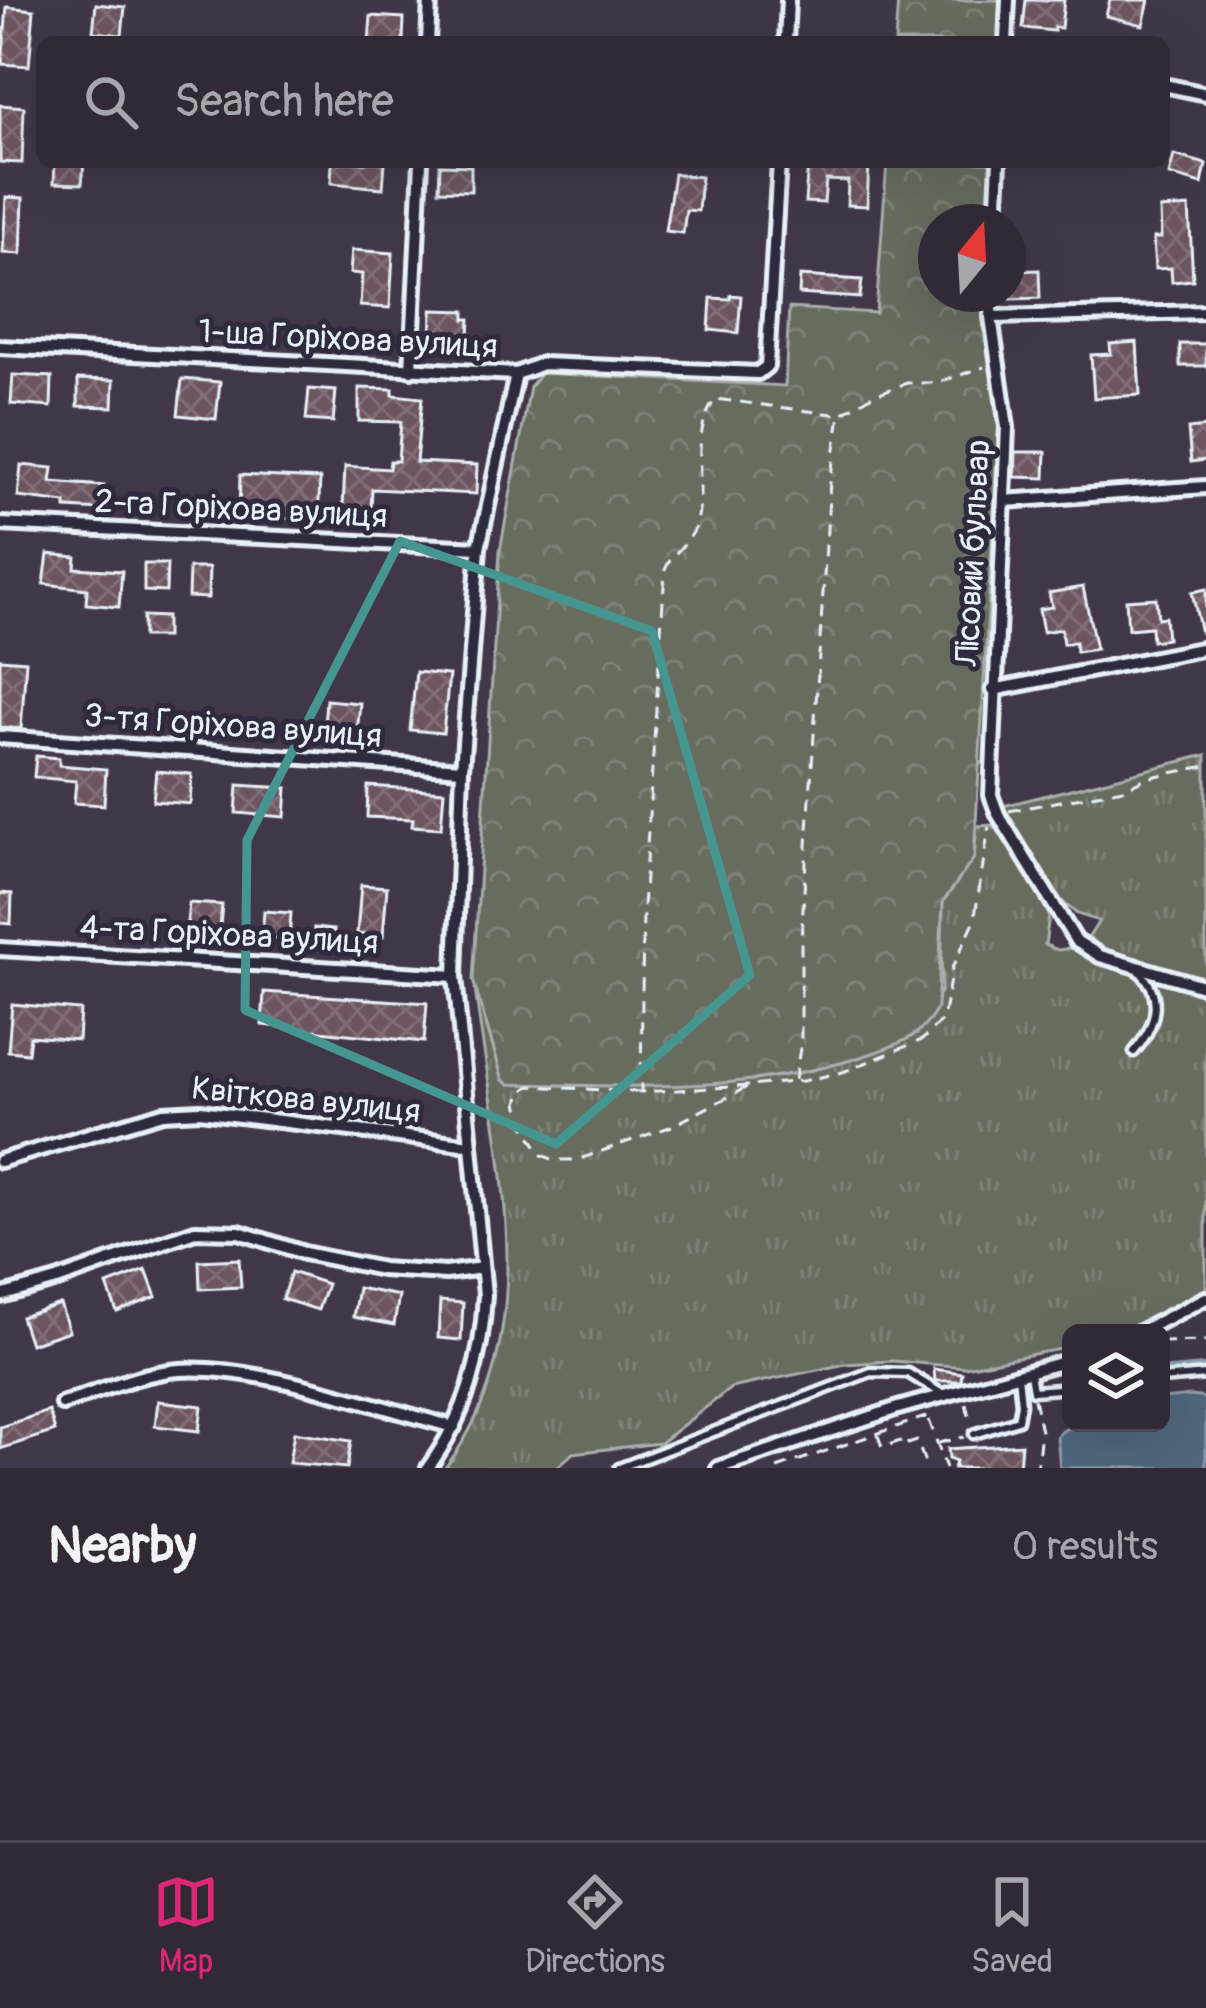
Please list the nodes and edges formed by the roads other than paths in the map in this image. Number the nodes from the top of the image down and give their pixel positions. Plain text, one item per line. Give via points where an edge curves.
1 (430, 0) edge
2 (788, 0) edge
3 (1008, 0) edge
4 (428, 36) edge
5 (786, 36) edge
6 (1006, 36) edge
7 (1170, 86) edge
8 (1206, 94) edge
9 (422, 168) edge
10 (779, 168) edge
11 (999, 168) edge
12 (997, 204) edge
13 (991, 312) edge
14 (1206, 312) edge
15 (991, 317) junction
16 (0, 347) edge
17 (411, 370) junction
18 (516, 374) junction
19 (1206, 488) edge
20 (1004, 501) junction
21 (0, 524) edge
22 (478, 548) junction
23 (1206, 648) edge
24 (993, 690) junction
25 (0, 737) edge
26 (462, 769) junction
27 (0, 949) edge
28 (1134, 965) junction
29 (455, 976) junction
30 (1206, 987) edge
31 (1134, 1052) dead end
32 (470, 1145) junction
33 (0, 1161) edge
34 (482, 1268) junction
35 (0, 1296) edge
36 (1206, 1298) edge
37 (1155, 1324) edge
38 (1062, 1363) edge
39 (1024, 1374) junction
40 (1206, 1375) edge
41 (1170, 1378) edge
42 (1062, 1389) edge
43 (944, 1395) junction
44 (62, 1403) dead end
45 (454, 1427) junction
46 (974, 1434) road end
47 (428, 1468) edge
48 (620, 1468) edge
49 (718, 1468) edge

1 - 4 street
2 - 5 street
3 - 6 street
7 - 8 street
9 - 17 street
10 - 18 street, 1-ша Горіхова вулиця via 764,371 542,364
11 - 12 street
13 - 15 street, Лісовий бульвар
14 - 15 street
15 - 20 street, Лісовий бульвар via 1006,428
16 - 17 street, 1-ша Горіхова вулиця
17 - 18 street, 1-ша Горіхова вулиця
18 - 22 street
19 - 20 street
20 - 24 street, Лісовий бульвар
21 - 22 street, 2-га Горіхова вулиця
22 - 26 street
23 - 24 street
24 - 28 street, Лісовий бульвар via 990,777 998,814 1076,941
25 - 26 street, 3-тя Горіхова вулиця
26 - 29 street
27 - 29 street, 4-та Горіхова вулиця
28 - 30 street
28 - 31 lane via 1156,1003
29 - 32 street
32 - 33 street, Квіткова вулиця via 200,1111 163,1113
32 - 34 street
34 - 35 street via 382,1269 239,1232 195,1231
34 - 45 street via 481,1342
36 - 37 street
38 - 39 street
39 - 42 lane via 1033,1391
39 - 43 street
39 - 46 lane via 1018,1420
40 - 41 lane
43 - 48 lane via 908,1372 872,1372
43 - 49 street
44 - 45 street via 152,1374 203,1370
45 - 47 street

